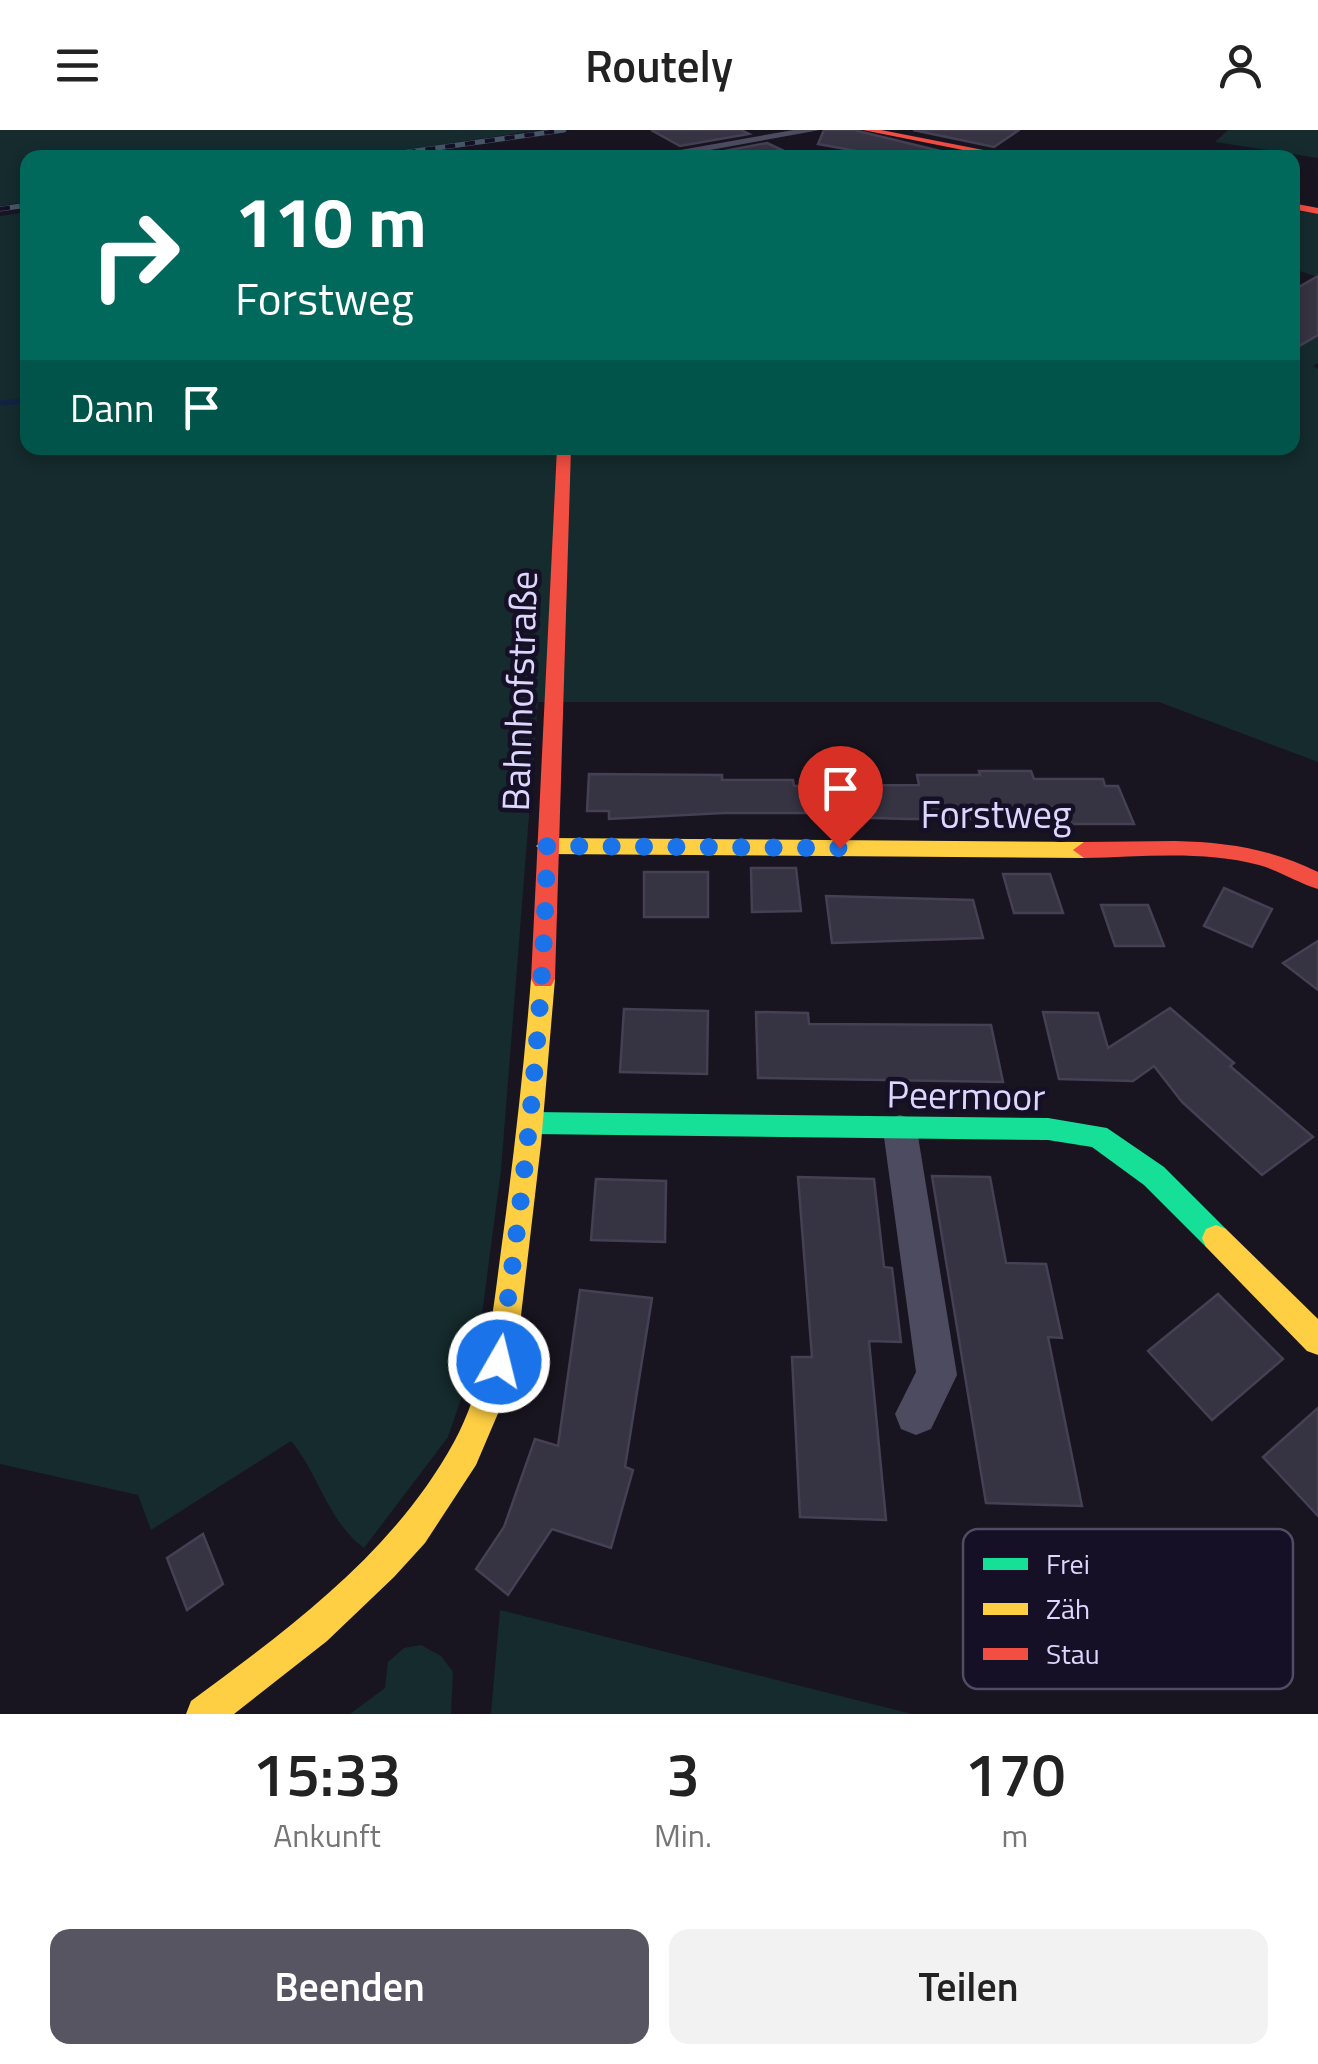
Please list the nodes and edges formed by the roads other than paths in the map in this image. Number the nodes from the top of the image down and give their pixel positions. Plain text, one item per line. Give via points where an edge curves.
1 (788, 130) edge
2 (814, 130) edge
3 (867, 130) edge
4 (769, 137) junction
5 (689, 150) edge
6 (973, 150) edge
7 (564, 455) edge
8 (547, 846) junction
9 (1318, 880) edge
10 (532, 1124) junction
11 (900, 1130) junction
12 (1318, 1340) edge
13 (916, 1414) dead end
14 (204, 1714) edge

1 - 4 street
2 - 4 street
3 - 6 street
4 - 5 street
7 - 8 street, Bahnhofstraße
8 - 9 street, Forstweg via 1239,851 1282,860
8 - 10 street, Bahnhofstraße
10 - 11 street, Peermoor
10 - 14 street, Bahnhofstraße via 499,1362 466,1454 396,1554 322,1628
11 - 12 street, Peermoor via 1048,1129 1098,1136 1154,1176
11 - 13 street via 936,1375

